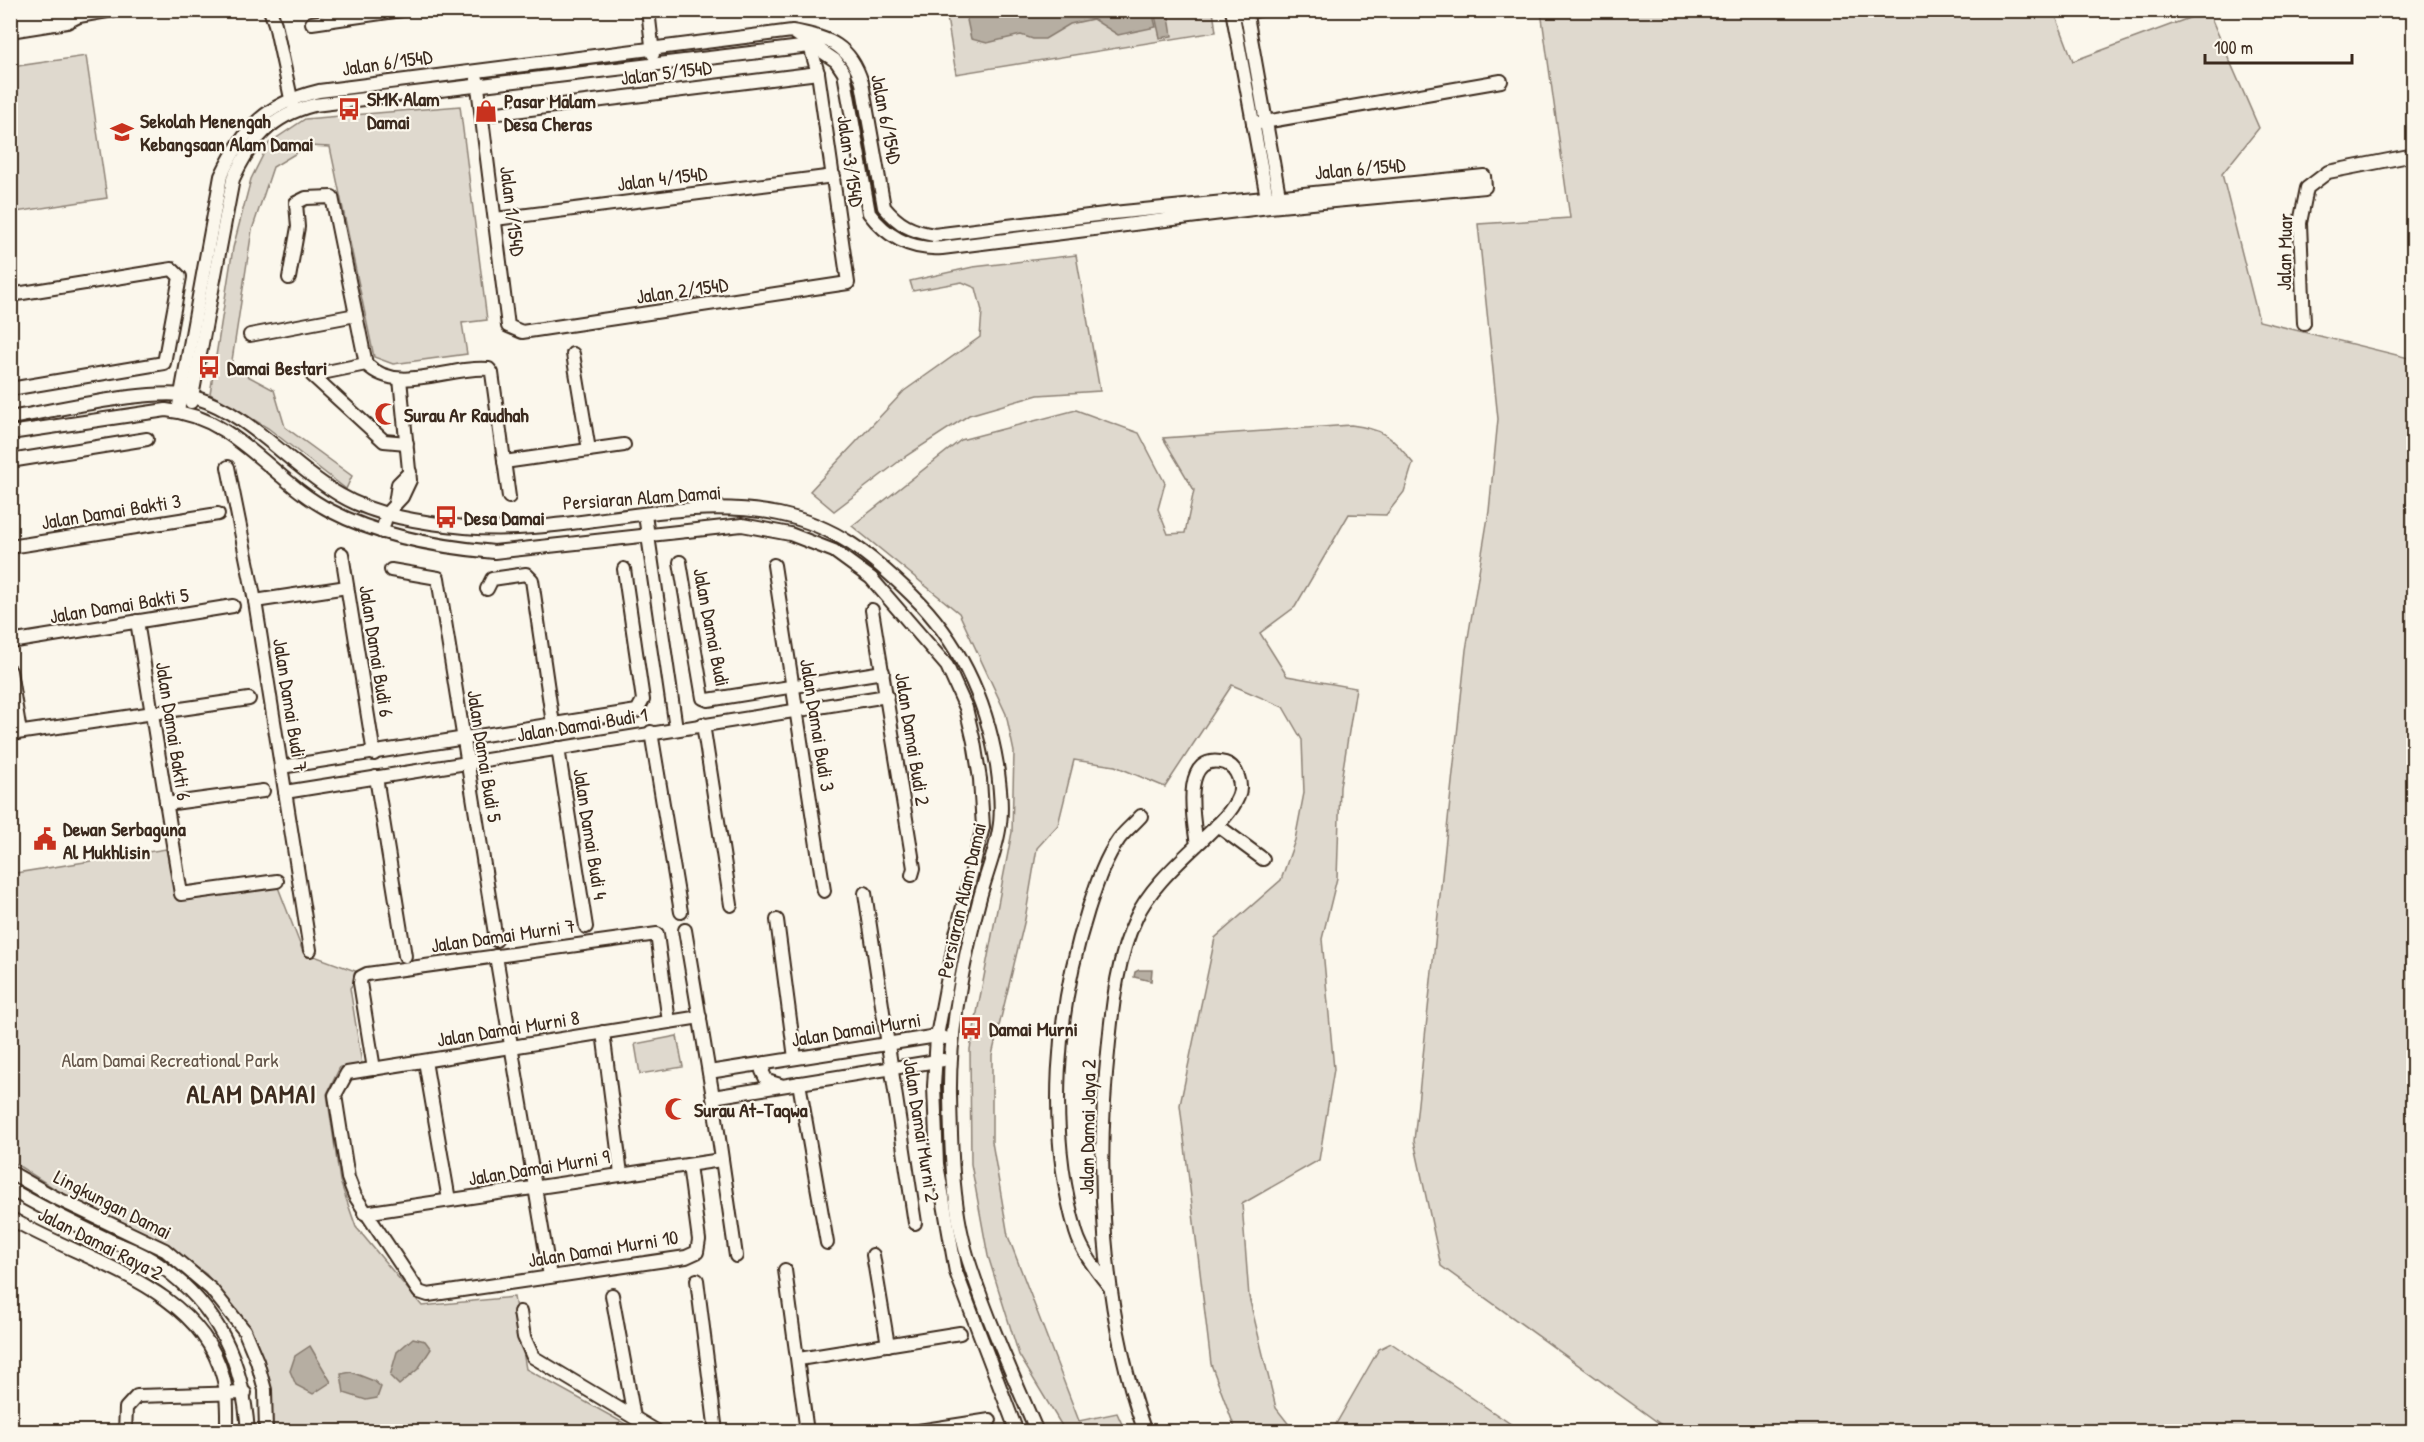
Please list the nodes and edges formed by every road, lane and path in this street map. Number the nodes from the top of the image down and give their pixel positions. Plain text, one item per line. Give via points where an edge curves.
1 (27, 10) edge
2 (113, 10) edge
3 (270, 10) edge
4 (402, 10) edge
5 (648, 10) edge
6 (1250, 11) edge
7 (1231, 12) edge
8 (352, 14) edge
9 (51, 15) junction
10 (79, 16) junction
11 (14, 23) edge
12 (312, 23) dead end
13 (792, 32) junction
14 (651, 33) junction
15 (678, 45) junction
16 (810, 45) junction
17 (653, 48) junction
18 (634, 51) junction
19 (654, 64) junction
20 (477, 70) junction
21 (818, 73) junction
22 (1501, 81) dead end
23 (288, 83) junction
24 (478, 86) junction
25 (319, 91) junction
26 (292, 104) junction
27 (278, 106) junction
28 (482, 115) junction
29 (1266, 122) junction
30 (1253, 124) junction
31 (2414, 155) edge
32 (834, 176) junction
33 (1485, 182) dead end
34 (1274, 201) junction
35 (495, 219) junction
36 (289, 278) dead end
37 (848, 283) joint
38 (10, 295) edge
39 (356, 315) junction
40 (2304, 322) dead end
41 (522, 332) joint
42 (250, 335) dead end
43 (573, 354) dead end
44 (366, 364) junction
45 (400, 379) junction
46 (10, 389) edge
47 (186, 393) junction
48 (183, 412) junction
49 (10, 418) edge
50 (10, 433) edge
51 (147, 439) dead end
52 (407, 443) junction
53 (624, 445) dead end
54 (589, 450) junction
55 (10, 461) edge
56 (504, 462) junction
57 (228, 467) dead end
58 (509, 497) dead end
59 (391, 508) junction
60 (218, 514) dead end
61 (645, 515) junction
62 (382, 532) junction
63 (677, 532) junction
64 (646, 536) junction
65 (614, 539) junction
66 (10, 547) edge
67 (342, 554) dead end
68 (650, 562) junction
69 (680, 562) dead end
70 (774, 564) dead end
71 (624, 569) dead end
72 (392, 570) dead end
73 (347, 587) junction
74 (487, 590) dead end
75 (255, 601) junction
76 (233, 606) dead end
77 (872, 610) dead end
78 (137, 621) junction
79 (10, 642) edge
80 (10, 671) edge
81 (883, 672) junction
82 (793, 686) junction
83 (887, 696) junction
84 (249, 699) dead end
85 (796, 709) junction
86 (152, 714) junction
87 (553, 724) junction
88 (703, 724) junction
89 (676, 728) junction
90 (651, 732) junction
91 (15, 733) edge
92 (992, 737) junction
93 (462, 739) junction
94 (974, 742) junction
95 (558, 748) junction
96 (374, 754) junction
97 (466, 762) junction
98 (281, 767) junction
99 (376, 777) junction
100 (263, 790) dead end
101 (285, 792) junction
102 (166, 804) junction
103 (1141, 816) dead end
104 (1217, 825) junction
105 (1197, 845) junction
106 (1263, 859) dead end
107 (912, 875) dead end
108 (277, 881) dead end
109 (824, 891) dead end
110 (865, 893) dead end
111 (731, 905) dead end
112 (681, 912) dead end
113 (777, 920) dead end
114 (586, 927) dead end
115 (685, 930) dead end
116 (496, 940) dead end
117 (310, 950) dead end
118 (405, 956) dead end
119 (496, 956) junction
120 (700, 1017) junction
121 (669, 1022) junction
122 (603, 1032) junction
123 (937, 1036) junction
124 (951, 1040) junction
125 (888, 1044) junction
126 (510, 1047) junction
127 (795, 1058) junction
128 (935, 1060) junction
129 (950, 1060) junction
130 (425, 1061) junction
131 (766, 1063) junction
132 (892, 1068) junction
133 (374, 1069) junction
134 (709, 1072) junction
135 (799, 1083) junction
136 (782, 1086) junction
137 (713, 1097) junction
138 (720, 1160) junction
139 (689, 1165) junction
140 (10, 1172) edge
141 (621, 1174) junction
142 (534, 1188) junction
143 (10, 1189) edge
144 (449, 1200) junction
145 (364, 1213) junction
146 (10, 1218) edge
147 (915, 1224) dead end
148 (827, 1243) dead end
149 (873, 1255) dead end
150 (736, 1256) dead end
151 (785, 1270) dead end
152 (550, 1276) junction
153 (697, 1280) dead end
154 (1109, 1286) junction
155 (612, 1295) dead end
156 (520, 1312) dead end
157 (960, 1333) dead end
158 (888, 1345) junction
159 (799, 1359) junction
160 (245, 1393) junction
161 (226, 1395) junction
162 (634, 1418) junction
163 (990, 1420) dead end
164 (125, 1431) edge
165 (227, 1431) edge
166 (248, 1431) edge
167 (266, 1431) edge
168 (658, 1431) edge
169 (716, 1431) edge
170 (807, 1431) edge
171 (912, 1431) edge
172 (1017, 1431) edge
173 (1037, 1431) edge
174 (1145, 1431) edge

1 - 9 street
2 - 10 street
3 - 23 street
4 - 8 street
5 - 14 street
6 - 7 street
6 - 29 street
7 - 30 street
8 - 12 street
9 - 10 street
9 - 11 street
10 - 11 street via 67,22
13 - 15 street, Jalan 6/154D
13 - 16 street
13 - 34 street, Jalan 6/154D via 832,42 856,64 884,207 896,222 913,232 934,235
14 - 15 street via 665,46
14 - 17 street
14 - 18 street via 643,48
15 - 17 street, Jalan 6/154D
16 - 19 street, Jalan 6/154D
16 - 21 street, Jalan 3/154D
16 - 34 street, Jalan 6/154D via 837,61 844,73 869,213 880,228 911,246 942,248
17 - 18 street, Jalan 6/154D
17 - 19 street
18 - 20 street, Jalan 6/154D
19 - 24 street, Jalan 6/154D
20 - 24 street, Jalan 1/154D
20 - 25 street, Jalan 6/154D
21 - 28 street, Jalan 5/154D
21 - 32 street, Jalan 3/154D
22 - 29 street
23 - 25 street via 302,90
23 - 26 street
23 - 27 street
24 - 26 street, Jalan 6/154D via 315,105
24 - 28 street, Jalan 1/154D
25 - 26 street, Jalan 6/154D
26 - 27 street, Jalan 6/154D
26 - 47 street, Jalan 6/154D via 260,134 233,179
27 - 47 street, Jalan 6/154D via 252,126 234,148 221,176
28 - 35 street, Jalan 1/154D
29 - 30 street
29 - 34 street
30 - 34 street
31 - 40 street, Jalan Muar via 2328,172 2307,188 2300,223
32 - 35 street, Jalan 4/154D
32 - 37 street, Jalan 3/154D
33 - 34 street, Jalan 6/154D
35 - 41 street, Jalan 1/154D via 508,326
36 - 39 street via 298,227 296,203 306,198 332,197
37 - 41 street, Jalan 2/154D
38 - 46 street via 172,269 180,277 164,363
39 - 42 street
39 - 44 street
43 - 54 street
44 - 45 street via 377,374
44 - 52 street via 312,375 384,441
45 - 52 street
45 - 56 street via 489,369
47 - 48 street, Jalan 6/154D
47 - 49 street
47 - 59 street, Persiaran Alam Damai via 249,425 338,494 359,505
48 - 50 street via 134,414
48 - 62 street, Persiaran Alam Damai via 233,435 330,511
51 - 55 street
52 - 59 street via 410,472 406,488
53 - 54 street
54 - 56 street
56 - 58 street
57 - 75 street, Jalan Damai Budi 7
59 - 61 street, Persiaran Alam Damai via 440,523 491,528
59 - 62 street
60 - 66 street, Jalan Damai Bakti 3
61 - 64 street
61 - 92 street, Persiaran Alam Damai via 705,509 779,514 848,540 874,558 921,603 957,649 973,677
62 - 65 street, Persiaran Alam Damai via 494,552
63 - 64 street, Persiaran Alam Damai
63 - 68 street via 659,540
63 - 94 street, Persiaran Alam Damai via 742,525 790,534 834,551 871,578 947,666 966,708
64 - 65 street, Persiaran Alam Damai
64 - 68 street
65 - 68 street via 636,545
67 - 73 street, Jalan Damai Budi 6
68 - 89 street
69 - 82 street, Jalan Damai Budi via 703,698
70 - 82 street, Jalan Damai Budi 3
71 - 87 street via 641,707 637,711
72 - 93 street, Jalan Damai Budi 5 via 438,578
73 - 75 street
73 - 96 street, Jalan Damai Budi 6
74 - 87 street via 492,579 526,574 532,580
75 - 98 street, Jalan Damai Budi 7
76 - 78 street, Jalan Damai Bakti 5
77 - 81 street, Jalan Damai Budi 2
78 - 79 street, Jalan Damai Bakti 5
78 - 86 street, Jalan Damai Bakti 6
80 - 91 street
81 - 82 street, Jalan Damai Budi
81 - 83 street, Jalan Damai Budi 2
82 - 85 street, Jalan Damai Budi 3
83 - 85 street, Jalan Damai Budi 1
83 - 107 street, Jalan Damai Budi 2
84 - 86 street
85 - 88 street, Jalan Damai Budi 1
85 - 109 street, Jalan Damai Budi 3
86 - 91 street
86 - 102 street, Jalan Damai Bakti 6
87 - 93 street
88 - 89 street, Jalan Damai Budi 1
88 - 111 street
89 - 90 street, Jalan Damai Budi 1
90 - 95 street, Jalan Damai Budi 1
90 - 112 street
92 - 94 street
92 - 124 street, Persiaran Alam Damai via 1000,825 978,902
93 - 96 street
93 - 97 street, Jalan Damai Budi 5
94 - 123 street, Persiaran Alam Damai via 983,827 956,934
95 - 97 street, Jalan Damai Budi 1
95 - 114 street, Jalan Damai Budi 4
96 - 98 street
97 - 99 street, Jalan Damai Budi 1
97 - 116 street, Jalan Damai Budi 5
98 - 101 street, Jalan Damai Budi 7
99 - 101 street, Jalan Damai Budi 1
99 - 118 street
100 - 102 street
101 - 117 street, Jalan Damai Budi 7
102 - 108 street, Jalan Damai Bakti 6 via 181,894
103 - 154 street via 1119,840 1099,877 1075,951 1063,1022 1060,1151 1076,1233
104 - 105 street, Jalan Damai Jaya 2
104 - 105 street, Jalan Damai Jaya 2 via 1238,799 1241,788 1233,768 1225,763 1205,765 1192,785
104 - 106 street
105 - 154 street, Jalan Damai Jaya 2 via 1137,915 1113,1000 1103,1092
110 - 125 street, Jalan Damai Murni 2
113 - 127 street
115 - 120 street
119 - 121 street, Jalan Damai Murni 7 via 657,934
119 - 126 street
119 - 133 street, Jalan Damai Murni 7 via 361,977
120 - 121 street, Jalan Damai Murni 8
120 - 134 street
121 - 122 street, Jalan Damai Murni 8
122 - 126 street, Jalan Damai Murni 8
122 - 141 street
123 - 124 street, Jalan Damai Murni
123 - 125 street, Jalan Damai Murni
123 - 128 street, Persiaran Alam Damai
124 - 129 street, Persiaran Alam Damai
125 - 127 street, Jalan Damai Murni
125 - 132 street, Jalan Damai Murni 2
126 - 130 street, Jalan Damai Murni 8
126 - 142 street
127 - 131 street, Jalan Damai Murni
128 - 129 street
128 - 132 street
128 - 172 street, Persiaran Alam Damai via 937,1164 956,1272
129 - 173 street, Persiaran Alam Damai via 952,1163 969,1265
130 - 133 street, Jalan Damai Murni 8
130 - 144 street
131 - 134 street, Jalan Damai Murni
131 - 136 street via 762,1071 767,1081
132 - 135 street
132 - 147 street, Jalan Damai Murni 2
133 - 145 street, Jalan Damai Murni 8 via 347,1073 334,1095 348,1178
134 - 137 street
135 - 136 street
135 - 148 street
136 - 137 street
137 - 138 street
138 - 139 street, Jalan Damai Murni 9
138 - 150 street
139 - 141 street, Jalan Damai Murni 9
139 - 152 street, Jalan Damai Murni 10 via 699,1240 697,1252 686,1257
140 - 167 street, Lingkungan Damai via 52,1197 165,1250 211,1289 244,1330 265,1390
141 - 142 street, Jalan Damai Murni 9
142 - 144 street, Jalan Damai Murni 9
142 - 152 street
143 - 160 street, Lingkungan Damai via 45,1210 158,1263 199,1301 227,1340
144 - 145 street, Jalan Damai Murni 9
145 - 152 street, Jalan Damai Murni 10 via 419,1292 428,1294
146 - 161 street, Jalan Damai Raya 2 via 130,1276 174,1304 197,1329 217,1360
149 - 158 street
151 - 159 street
153 - 169 street
154 - 174 street, Jalan Damai Jaya 2 via 1117,1339
155 - 162 street
156 - 162 street via 533,1358
157 - 158 street
158 - 159 street
159 - 170 street
160 - 161 street
160 - 166 street, Lingkungan Damai
161 - 164 street via 136,1396 126,1408
161 - 165 street, Jalan Damai Raya 2
162 - 168 street
163 - 171 street

